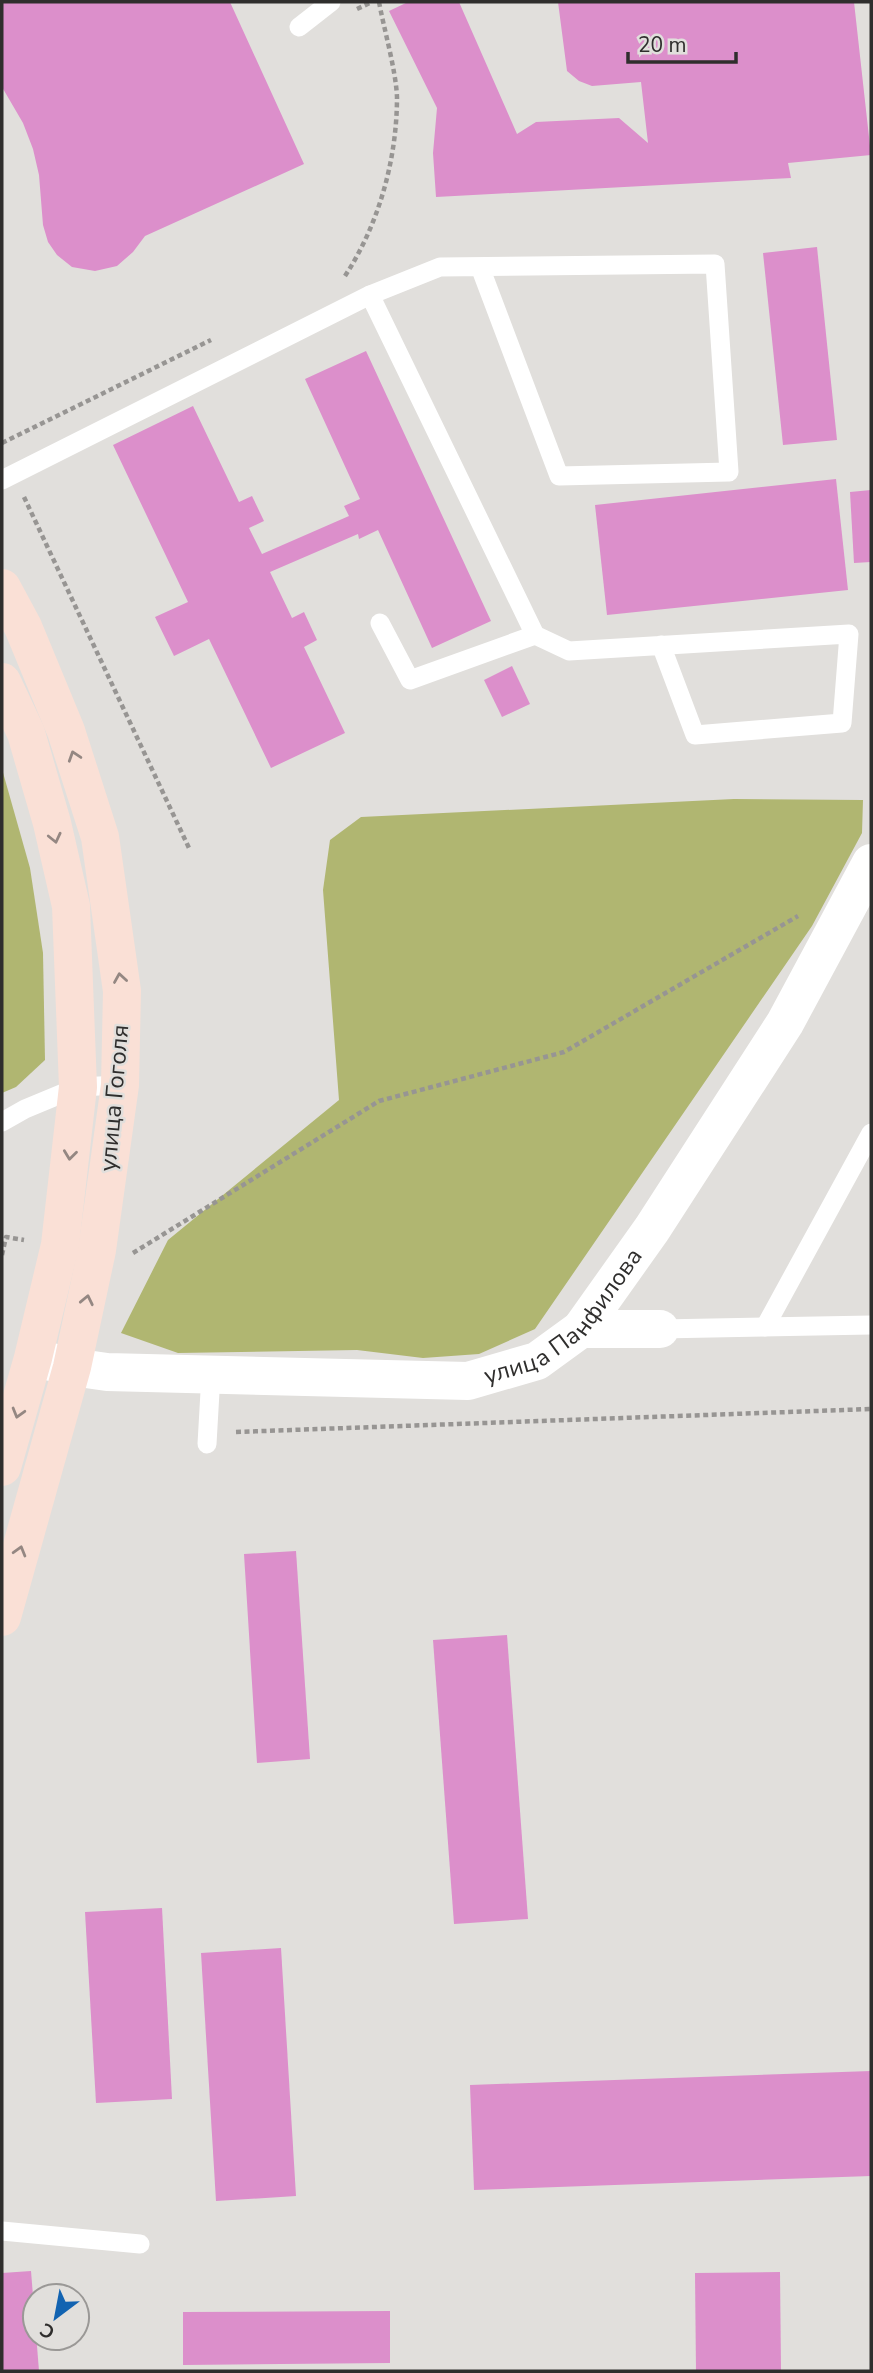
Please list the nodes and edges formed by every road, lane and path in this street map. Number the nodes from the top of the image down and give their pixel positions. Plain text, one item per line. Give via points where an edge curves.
1 (331, 2) edge
2 (379, 2) edge
3 (299, 27) dead end
4 (480, 267) junction
5 (334, 281) dead end
6 (370, 295) junction
7 (212, 340) dead end
8 (2, 443) edge
9 (6, 478) edge
10 (2, 588) edge
11 (380, 623) dead end
12 (535, 635) junction
13 (661, 645) junction
14 (2, 682) edge
15 (189, 848) dead end
16 (871, 863) edge
17 (805, 912) dead end
18 (120, 1085) junction
19 (78, 1087) junction
20 (2, 1122) edge
21 (871, 1133) edge
22 (6, 1237) dead end
23 (2, 1255) edge
24 (131, 1255) dead end
25 (871, 1325) edge
26 (765, 1327) junction
27 (581, 1329) junction
28 (660, 1329) joint
29 (33, 1358) junction
30 (72, 1367) junction
31 (211, 1374) junction
32 (206, 1444) dead end
33 (2, 1468) edge
34 (2, 1617) edge
35 (2, 2231) edge
36 (140, 2244) dead end

1 - 3 lane
2 - 5 path via 397,96 391,170 346,276
4 - 4 lane via 559,476 729,472 715,264
4 - 6 lane via 440,267
6 - 9 lane
6 - 12 lane
7 - 8 path
9 - 15 path via 25,498
18 -> 10 street, улица Гоголя via 122,991 100,837 66,731
11 - 12 lane via 410,680
12 - 13 lane via 569,651
13 - 13 lane via 849,634 842,723 695,735
14 -> 19 street, улица Гоголя via 26,733 71,906
16 - 27 street, улица Панфилова via 785,1023 652,1229
17 - 24 path via 564,1052 379,1101
18 - 19 lane
30 -> 18 street, улица Гоголя via 97,1250
19 - 20 lane
19 -> 29 street, улица Гоголя via 60,1245
21 - 26 lane
22 - 23 path
25 - 26 lane
26 - 28 lane
27 - 28 street
27 - 31 street, улица Панфилова via 537,1361 468,1381
29 - 30 street, улица Панфилова
29 -> 33 street, улица Гоголя
30 - 31 street, улица Панфилова
34 -> 30 street, улица Гоголя
31 - 32 lane
35 - 36 lane

